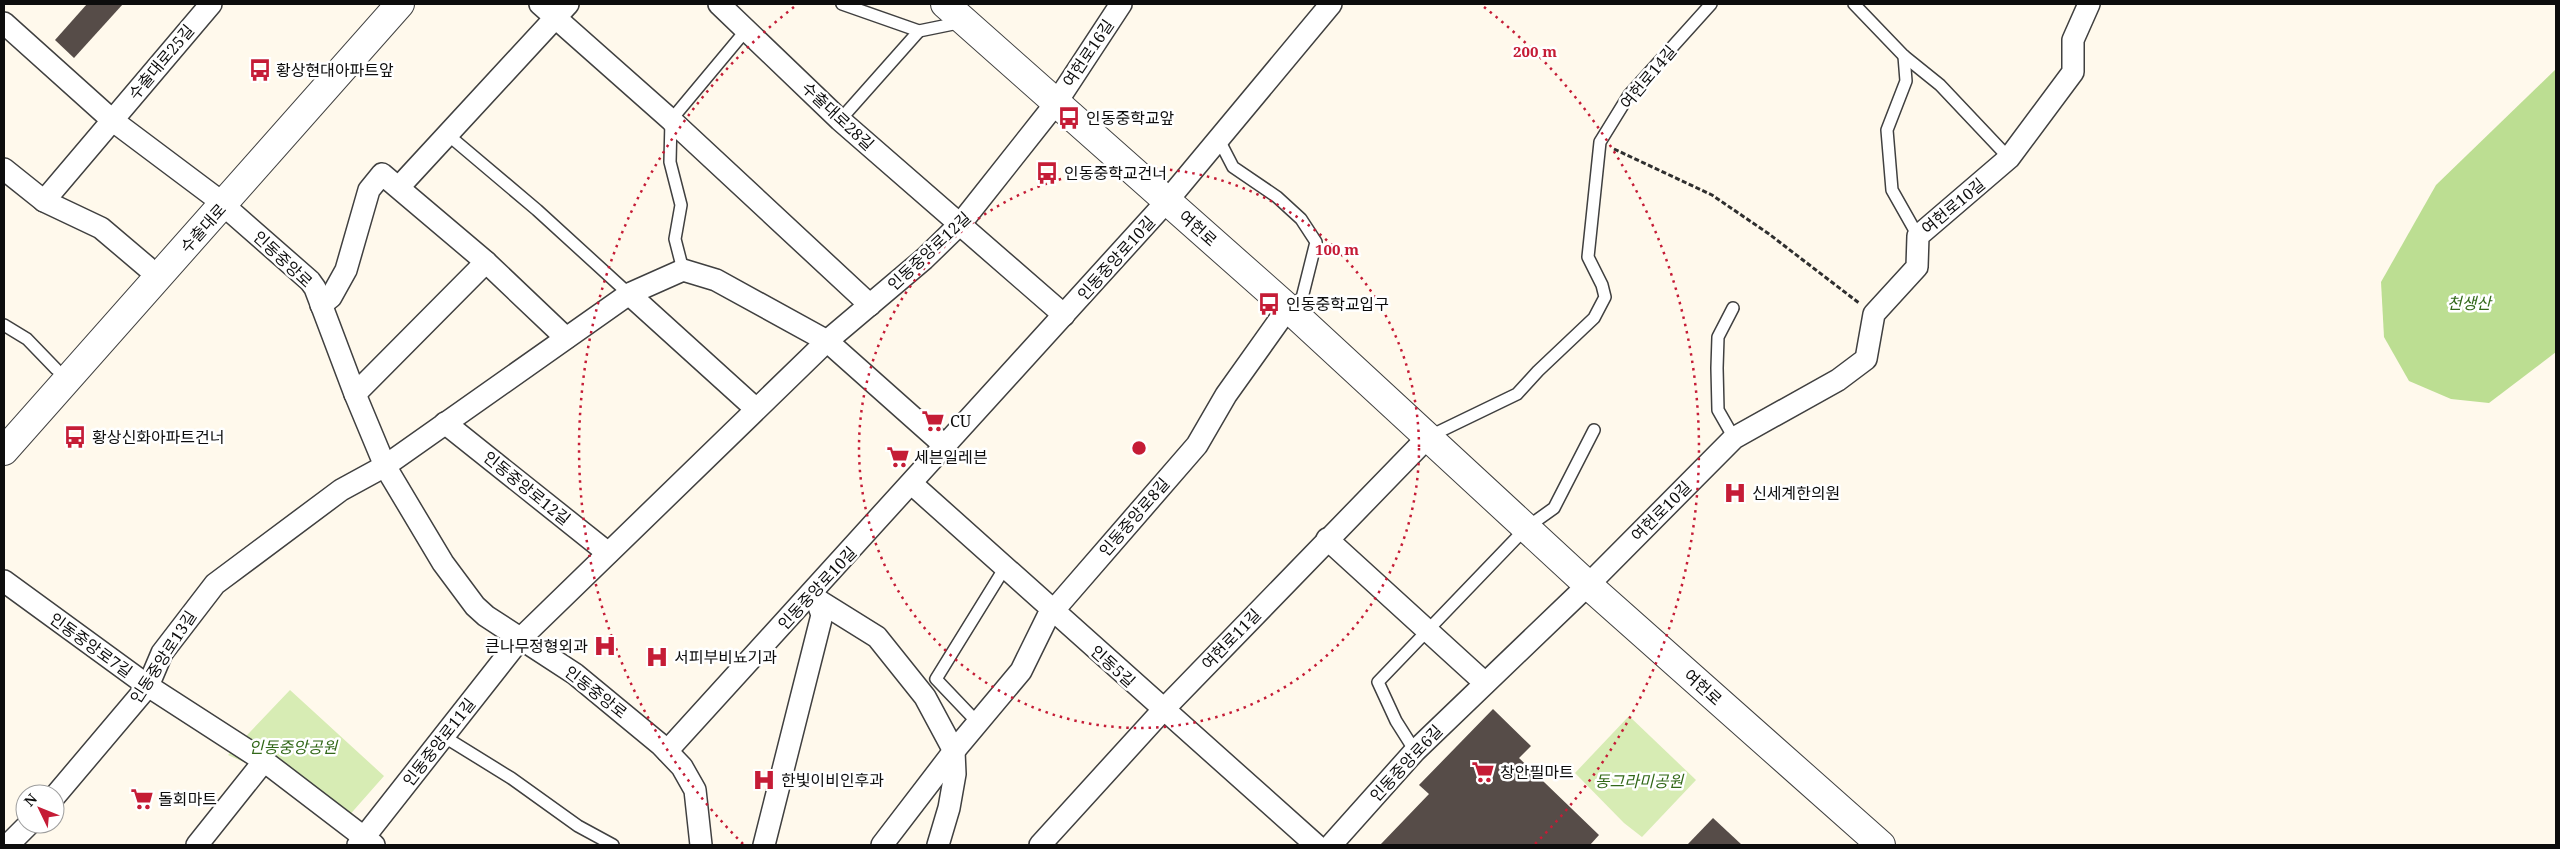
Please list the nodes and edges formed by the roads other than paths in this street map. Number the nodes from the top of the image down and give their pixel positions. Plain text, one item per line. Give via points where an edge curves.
1 (211, 4) edge
2 (376, 4) edge
3 (400, 4) edge
4 (719, 4) edge
5 (842, 4) edge
6 (945, 4) edge
7 (1121, 4) edge
8 (1332, 4) edge
9 (1711, 4) edge
10 (1854, 4) edge
11 (2089, 4) edge
12 (555, 8) edge
13 (965, 22) junction
14 (4, 23) edge
15 (747, 29) junction
16 (919, 31) junction
17 (1904, 56) junction
18 (1056, 102) junction
19 (112, 120) junction
20 (671, 120) junction
21 (840, 120) junction
22 (447, 134) junction
23 (1218, 138) junction
24 (2009, 158) junction
25 (5, 174) edge
26 (399, 188) junction
27 (44, 200) junction
28 (218, 200) junction
29 (1167, 201) junction
30 (962, 224) junction
31 (1918, 236) junction
32 (486, 262) junction
33 (148, 267) junction
34 (683, 270) junction
35 (629, 294) junction
36 (870, 304) junction
37 (321, 305) junction
38 (1288, 308) junction
39 (1733, 308) dead end
40 (1064, 315) junction
41 (4, 324) edge
42 (566, 338) junction
43 (827, 341) junction
44 (56, 369) junction
45 (354, 394) junction
46 (756, 409) junction
47 (445, 423) junction
48 (4, 427) edge
49 (1594, 430) dead end
50 (1427, 438) junction
51 (1734, 438) junction
52 (944, 445) junction
53 (4, 451) edge
54 (385, 466) junction
55 (912, 484) junction
56 (1526, 528) junction
57 (1327, 539) junction
58 (608, 553) junction
59 (1004, 569) junction
60 (4, 581) edge
61 (1588, 585) junction
62 (815, 595) junction
63 (1052, 612) junction
64 (1427, 630) junction
65 (520, 639) junction
66 (1485, 684) junction
67 (148, 686) junction
68 (1163, 710) junction
69 (977, 722) junction
70 (443, 736) junction
71 (1415, 750) junction
72 (667, 751) junction
73 (954, 751) junction
74 (264, 761) junction
75 (65, 784) edge
76 (18, 834) edge
77 (365, 843) edge
78 (8, 845) edge
79 (197, 845) edge
80 (613, 845) edge
81 (702, 845) edge
82 (764, 845) edge
83 (882, 845) edge
84 (938, 845) edge
85 (1040, 845) edge
86 (1316, 845) edge
87 (1331, 845) edge
88 (1881, 845) edge

1 - 19 street, 수출대로25길
2 - 28 street, 수출대로
3 - 28 street, 수출대로
4 - 15 street, 수출대로28길
5 - 16 lane
6 - 13 street, 여헌로
7 - 18 street, 여헌로16길
8 - 23 street
9 - 50 lane, 여헌로14길 via 1630,95 1600,142 1588,257 1605,297 1594,318 1517,394
10 - 17 lane
11 - 24 street, 여헌로10길 via 2073,40 2072,72
12 - 20 street
12 - 22 street
13 - 16 lane
13 - 18 street, 여헌로
14 - 19 street
15 - 20 lane
15 - 21 street, 수출대로28길
16 - 21 lane
17 - 24 lane via 1940,85
17 - 31 lane via 1906,81 1888,130 1892,190
18 - 29 street, 여헌로
18 - 30 street, 인동중앙로12길
19 - 27 street, 수출대로25길
19 - 28 street
20 - 34 lane via 670,162 681,205 675,238
20 - 36 street
21 - 30 street, 수출대로28길
22 - 26 street
22 - 35 lane
23 - 29 street
23 - 38 lane via 1233,167 1283,202 1301,219 1316,242 1302,298
24 - 31 street, 여헌로10길
25 - 27 street
26 - 32 street
26 - 37 street via 382,174 369,190 346,270 331,297
27 - 33 street via 101,228
28 - 33 street, 수출대로
28 - 37 street, 인동중앙로 via 304,275 315,288
28 - 53 street, 수출대로
29 - 38 street, 여헌로
29 - 40 street, 인동중앙로10길
30 - 36 street, 인동중앙로12길
30 - 40 street, 인동중앙로10길
31 - 51 street, 여헌로10길 via 1917,266 1874,314 1866,359 1855,369
32 - 42 street
32 - 45 street
33 - 44 street, 수출대로
34 - 35 street
34 - 43 street via 716,280
35 - 42 street
35 - 46 street
36 - 43 street, 인동중앙로12길
37 - 45 street, 인동중앙로
38 - 50 street, 여헌로
38 - 63 street, 인동중앙로8길 via 1226,396 1197,446
39 - 51 lane via 1718,337 1717,368 1718,410
40 - 52 street, 인동중앙로10길
41 - 44 lane via 26,338
42 - 47 street
43 - 46 street, 인동중앙로12길
43 - 52 street
44 - 48 street, 수출대로
45 - 54 street, 인동중앙로
46 - 58 street, 인동중앙로12길
47 - 54 street
47 - 58 street, 인동중앙로12길
49 - 56 lane via 1554,508
50 - 56 street, 여헌로
50 - 57 street, 여헌로11길
51 - 61 street, 여헌로10길
52 - 55 street, 인동중앙로10길
54 - 65 street, 인동중앙로 via 434,548 475,606
54 - 67 street, 인동중앙로13길 via 341,490 215,584 162,653
55 - 59 street, 인동5길
55 - 62 street, 인동중앙로10길
56 - 61 street, 여헌로
56 - 64 lane
57 - 64 street
57 - 68 street, 여헌로11길
58 - 65 street, 인동중앙로12길
59 - 63 street, 인동5길
59 - 69 lane via 936,679
60 - 67 street, 인동중앙로7길
61 - 66 street, 인동중앙로6길
61 - 88 street, 여헌로
62 - 72 street, 인동중앙로10길
62 - 73 street via 877,637 925,696
62 - 82 street via 822,615
63 - 68 street, 인동5길
63 - 69 street, 인동중앙로8길 via 1020,671
64 - 66 street
64 - 71 lane via 1378,682 1396,721
65 - 70 street, 인동중앙로11길
65 - 72 street, 인동중앙로 via 575,674
66 - 71 street, 인동중앙로6길
67 - 74 street, 인동중앙로7길
67 - 75 street, 인동중앙로13길
68 - 85 street, 여헌로11길
68 - 86 street, 인동5길
69 - 73 street, 인동중앙로8길
70 - 77 street, 인동중앙로11길
70 - 80 lane via 511,778 578,826
71 - 87 street, 인동중앙로6길
72 - 81 street, 인동중앙로 via 682,767 695,790
73 - 83 street, 인동중앙로8길
73 - 84 street via 955,774
74 - 77 street, 인동중앙로7길
74 - 79 street
76 - 78 street

